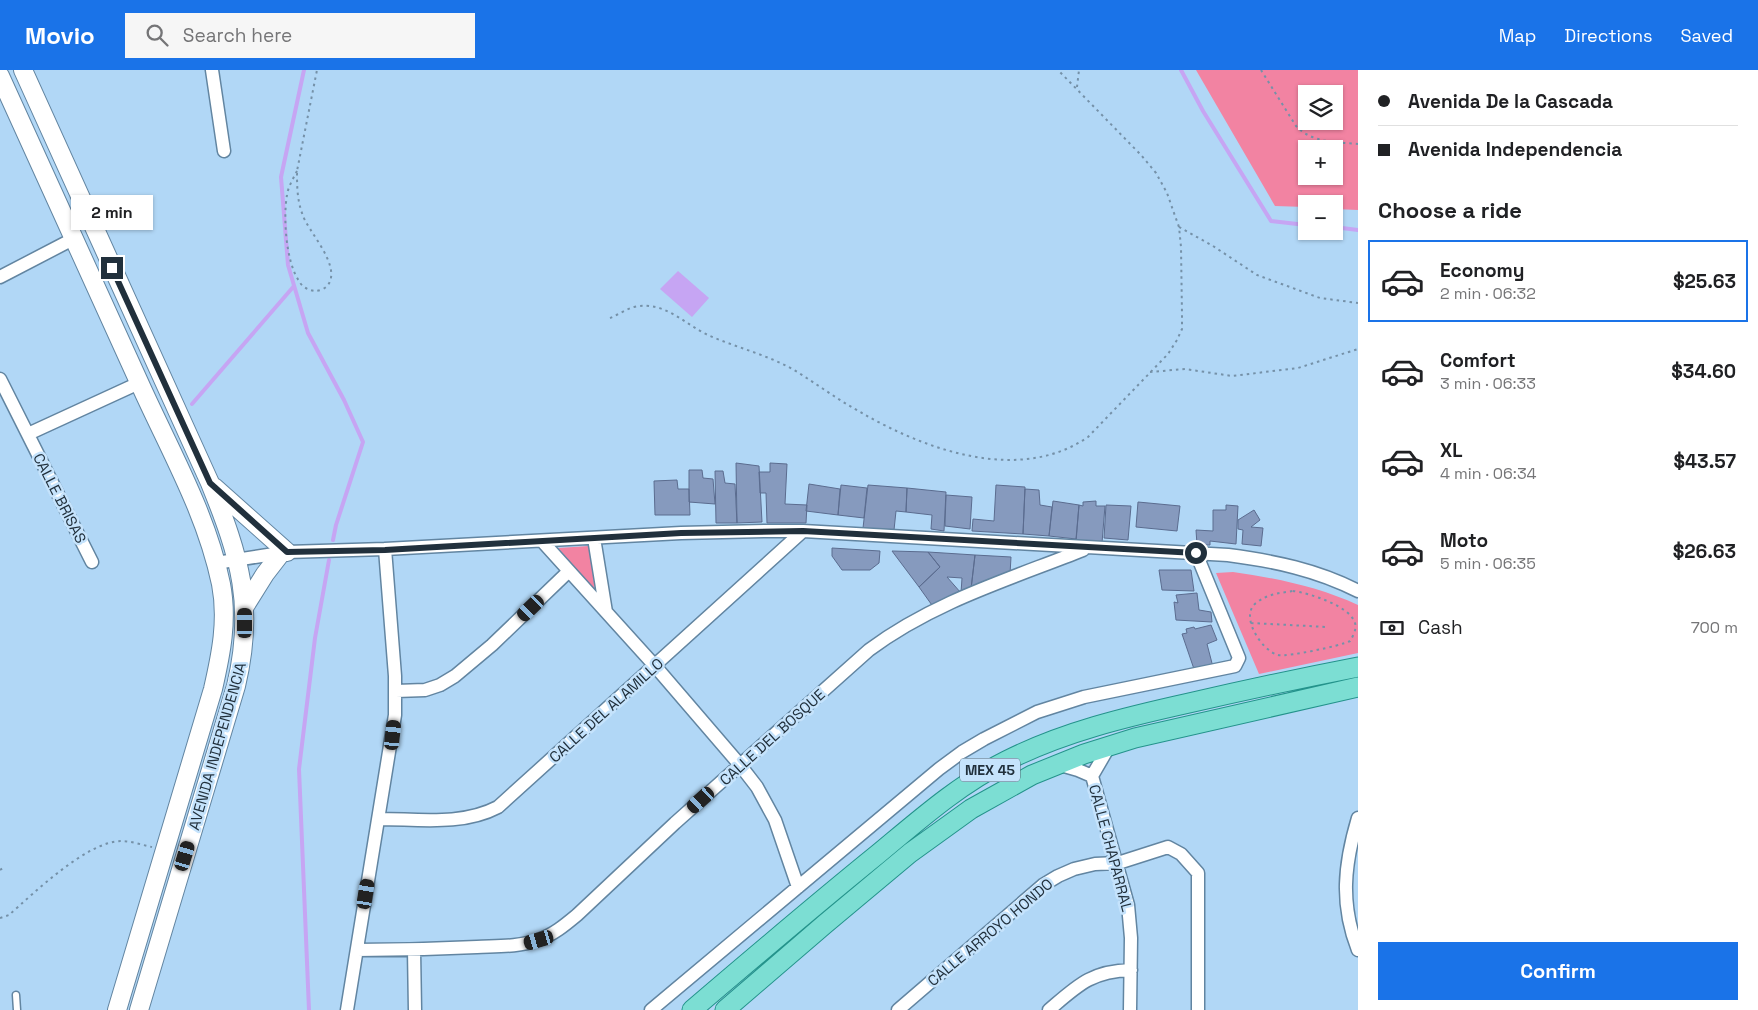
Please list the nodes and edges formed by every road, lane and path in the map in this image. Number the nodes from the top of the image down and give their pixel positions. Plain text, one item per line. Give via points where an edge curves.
1 (23, 70) edge
2 (212, 70) edge
3 (317, 70) edge
4 (1058, 70) edge
5 (1079, 70) edge
6 (1261, 70) edge
7 (0, 76) edge
8 (1077, 88) junction
9 (1358, 144) edge
10 (224, 151) dead end
11 (297, 171) junction
12 (1179, 227) junction
13 (75, 238) junction
14 (0, 277) edge
15 (1358, 303) edge
16 (610, 318) dead end
17 (1358, 349) edge
18 (1150, 372) junction
19 (0, 379) edge
20 (140, 383) junction
21 (28, 434) junction
22 (210, 483) junction
23 (803, 531) junction
24 (594, 538) junction
25 (542, 541) junction
26 (1088, 548) junction
27 (385, 550) junction
28 (284, 552) junction
29 (1196, 553) junction
30 (237, 559) junction
31 (92, 562) dead end
32 (216, 563) junction
33 (569, 571) junction
34 (1358, 590) edge
35 (245, 606) junction
36 (606, 612) junction
37 (1251, 623) junction
38 (1327, 626) dead end
39 (655, 666) junction
40 (1358, 667) edge
41 (1358, 687) edge
42 (396, 691) junction
43 (1110, 746) junction
44 (1057, 764) junction
45 (740, 765) junction
46 (1092, 776) junction
47 (1358, 818) edge
48 (379, 819) junction
49 (164, 848) junction
50 (1118, 863) junction
51 (798, 887) junction
52 (0, 918) edge
53 (357, 950) junction
54 (414, 950) junction
55 (1358, 950) edge
56 (1131, 970) junction
57 (16, 995) dead end
58 (18, 1010) edge
59 (117, 1010) edge
60 (139, 1010) edge
61 (347, 1010) edge
62 (415, 1010) edge
63 (651, 1010) edge
64 (692, 1010) edge
65 (726, 1010) edge
66 (898, 1010) edge
67 (1049, 1010) edge
68 (1130, 1010) edge
69 (1198, 1010) edge

1 - 22 main road, AVENIDA INDEPENDENCIA
2 - 10 street
3 - 11 path
4 - 8 path
5 - 8 path
6 - 9 path via 1302,132 1318,140
7 - 13 main road, AVENIDA INDEPENDENCIA
8 - 12 path via 1156,173
11 - 11 path via 302,214 326,255 331,271 327,286 319,291 304,287 299,282 290,254 285,211 287,194
12 - 15 path via 1257,275 1320,298
12 - 18 path via 1182,329 1168,354
13 - 14 street
13 - 20 main road, AVENIDA INDEPENDENCIA
16 - 18 path via 634,307 671,312 710,336 794,370 862,414 941,448 988,459 1035,458 1074,447 1088,438
17 - 18 path via 1298,368 1232,376 1185,369
19 - 21 street, CALLE BRISAS
20 - 21 street
20 - 32 main road, AVENIDA INDEPENDENCIA via 207,530
21 - 31 street, CALLE BRISAS
22 - 28 main road
22 - 30 main road, AVENIDA INDEPENDENCIA
23 - 24 street
23 - 26 street
23 - 39 street, CALLE DEL ALAMILLO
24 - 25 street
24 - 36 street
25 - 27 street
25 - 33 street
26 - 29 street
26 - 45 street, CALLE DEL BOSQUE via 947,603 899,629 869,650
27 - 28 street
27 - 42 street
28 - 30 street
28 - 35 main road via 265,574
29 - 34 street via 1269,560 1309,570
29 - 51 street via 1239,658 1235,666 1084,697 1037,712 1008,726 939,769
30 - 32 street
30 - 35 main road, AVENIDA INDEPENDENCIA
32 - 49 main road, AVENIDA INDEPENDENCIA via 224,622 220,657
33 - 36 street
33 - 42 street via 455,676 425,690
35 - 60 main road, AVENIDA INDEPENDENCIA via 244,642 236,686
36 - 39 street
37 - 37 path via 1250,615 1256,603 1275,594 1293,591 1349,612 1355,630 1350,641 1332,648 1279,656 1258,639
37 - 38 path
39 - 45 street
39 - 48 street, CALLE DEL ALAMILLO via 498,807 463,819
40 - 64 main road, MEX 45 via 1152,711 1052,741 1006,761 944,800
41 - 43 main road, MEX 45 via 1162,731
42 - 48 street via 393,735
43 - 44 main road, MEX 45
43 - 46 street, CALLE CHAPARRAL
44 - 46 street, CALLE CHAPARRAL
44 - 65 main road, MEX 45 via 1006,789 944,827
45 - 51 street via 757,787 775,820
45 - 54 street, CALLE DEL BOSQUE via 558,930 525,944
46 - 50 street, CALLE CHAPARRAL
47 - 55 street via 1346,878 1348,917
48 - 53 street
49 - 52 path via 121,841 103,844 50,880 9,915
49 - 59 main road, AVENIDA INDEPENDENCIA
50 - 56 street, CALLE CHAPARRAL via 1130,920
50 - 66 street, CALLE ARROYO HONDO via 1074,869 1043,885
50 - 69 street, CALLE ARROYO HONDO via 1168,847 1181,854 1198,873
51 - 63 street
53 - 54 street, CALLE DEL BOSQUE
53 - 61 street
54 - 62 street
56 - 67 street via 1108,972 1087,979
56 - 68 street, CALLE CHAPARRAL
57 - 58 lane

